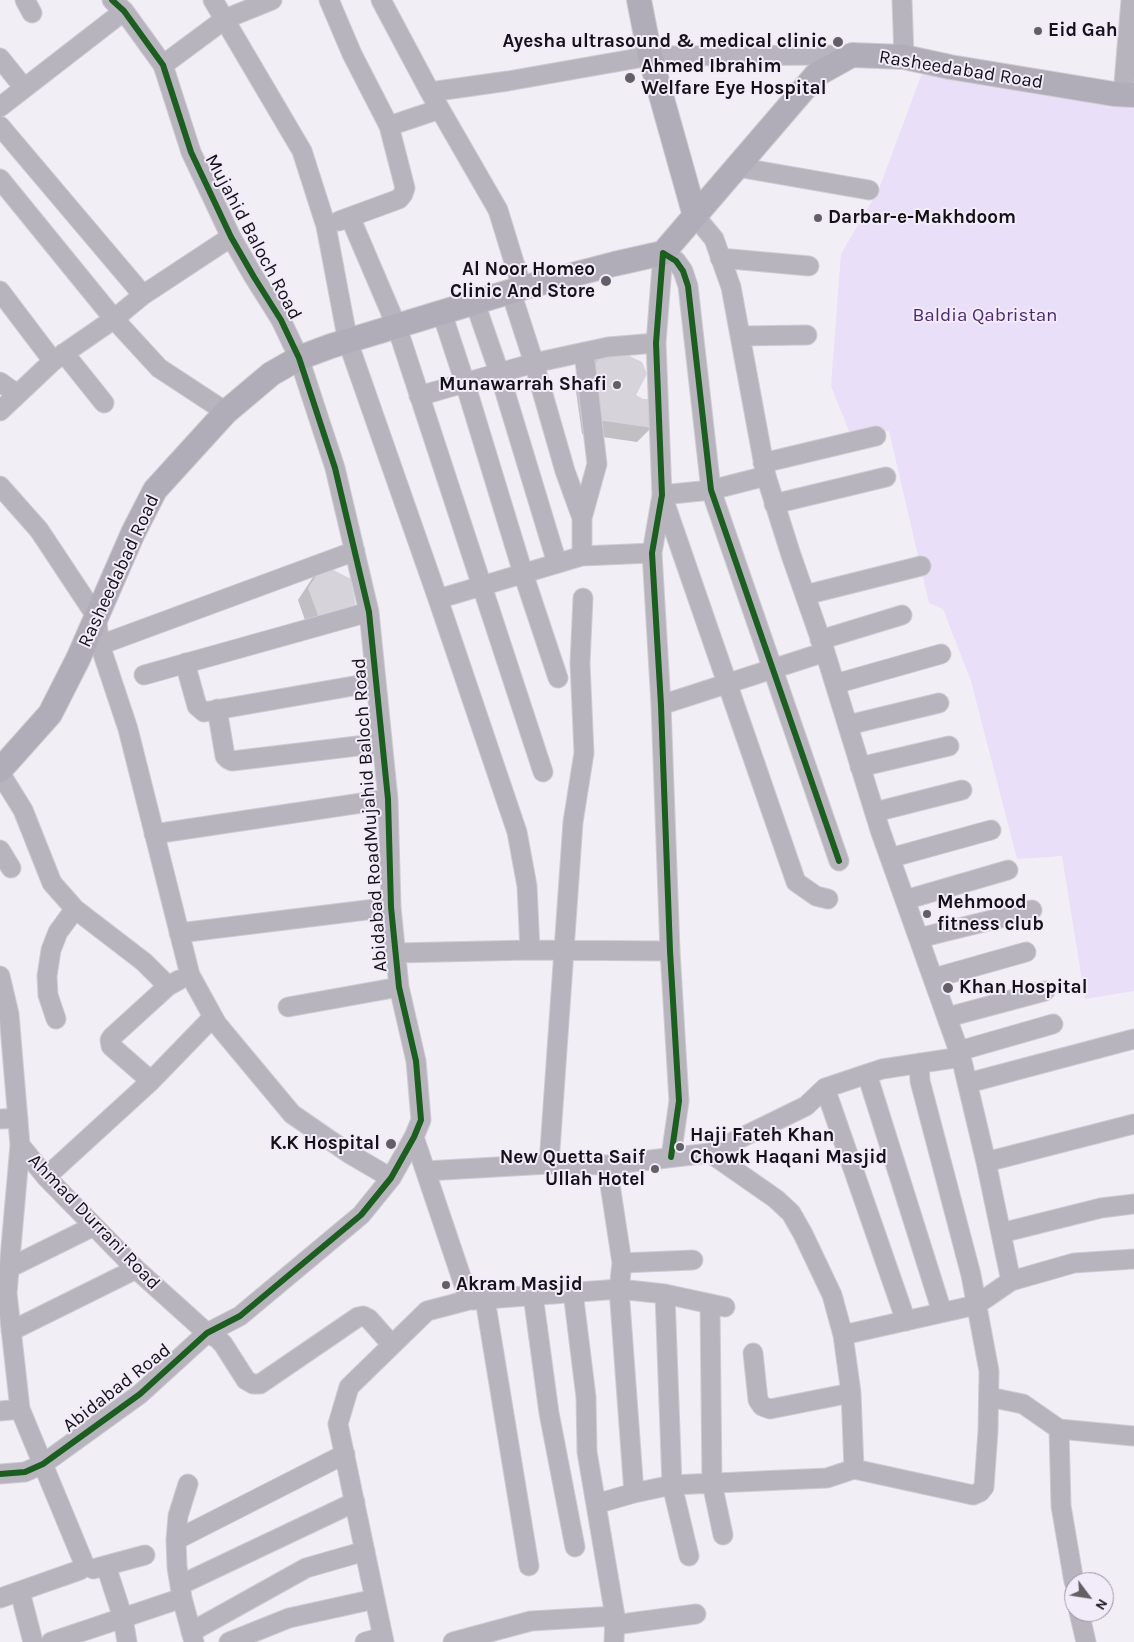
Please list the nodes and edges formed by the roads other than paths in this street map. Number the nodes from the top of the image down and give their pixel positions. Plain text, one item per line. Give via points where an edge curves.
1 (214, 0) edge
2 (272, 0) edge
3 (329, 0) edge
4 (381, 0) edge
5 (639, 0) edge
6 (902, 0) edge
7 (1131, 0) edge
8 (118, 5) edge
9 (225, 18) junction
10 (852, 55) junction
11 (650, 56) junction
12 (904, 57) junction
13 (0, 58) edge
14 (163, 65) junction
15 (24, 88) junction
16 (430, 92) junction
17 (1129, 95) edge
18 (0, 107) edge
19 (440, 109) junction
20 (0, 126) edge
21 (389, 126) junction
22 (737, 167) junction
23 (0, 179) edge
24 (869, 190) dead end
25 (695, 216) junction
26 (350, 217) junction
27 (326, 226) junction
28 (231, 237) junction
29 (663, 253) junction
30 (720, 258) junction
31 (809, 266) dead end
32 (517, 290) junction
33 (0, 292) edge
34 (143, 295) junction
35 (476, 303) junction
36 (442, 313) junction
37 (114, 319) junction
38 (396, 327) junction
39 (807, 335) dead end
40 (740, 336) junction
41 (348, 342) junction
42 (656, 343) junction
43 (584, 352) junction
44 (59, 357) junction
45 (299, 358) junction
46 (534, 363) junction
47 (499, 372) junction
48 (0, 382) edge
49 (465, 382) junction
50 (17, 394) junction
51 (419, 396) junction
52 (104, 403) dead end
53 (0, 411) edge
54 (226, 412) junction
55 (876, 436) dead end
56 (764, 470) junction
57 (886, 477) dead end
58 (0, 486) edge
59 (711, 490) junction
60 (662, 495) junction
61 (774, 504) junction
62 (582, 518) junction
63 (354, 551) junction
64 (652, 553) junction
65 (582, 556) junction
66 (557, 563) junction
67 (921, 566) dead end
68 (523, 574) junction
69 (481, 586) junction
70 (805, 595) junction
71 (583, 598) dead end
72 (438, 599) junction
73 (369, 612) junction
74 (902, 615) dead end
75 (96, 616) junction
76 (100, 646) junction
77 (823, 646) junction
78 (941, 654) dead end
79 (185, 663) junction
80 (772, 669) junction
81 (144, 674) dead end
82 (558, 678) dead end
83 (376, 682) junction
84 (728, 683) junction
85 (835, 684) junction
86 (939, 703) dead end
87 (661, 704) junction
88 (217, 709) junction
89 (848, 725) junction
90 (382, 743) junction
91 (949, 746) dead end
92 (860, 767) junction
93 (1, 768) edge
94 (543, 772) dead end
95 (962, 790) dead end
96 (388, 799) junction
97 (875, 812) junction
98 (991, 830) dead end
99 (154, 834) junction
100 (0, 850) edge
101 (890, 858) junction
102 (839, 861) dead end
103 (11, 868) dead end
104 (1008, 870) dead end
105 (828, 899) dead end
106 (906, 900) junction
107 (391, 907) junction
108 (75, 909) junction
109 (1032, 910) dead end
110 (179, 933) junction
111 (919, 938) junction
112 (530, 950) junction
113 (564, 950) junction
114 (670, 951) junction
115 (1026, 952) dead end
116 (396, 953) junction
117 (190, 975) junction
118 (0, 976) edge
119 (934, 978) junction
120 (168, 986) junction
121 (399, 987) junction
122 (1044, 992) dead end
123 (288, 1007) dead end
124 (213, 1017) junction
125 (948, 1017) junction
126 (56, 1020) dead end
127 (1053, 1024) dead end
128 (1134, 1039) edge
129 (960, 1054) junction
130 (919, 1063) junction
131 (867, 1074) junction
132 (151, 1081) junction
133 (968, 1083) junction
134 (825, 1088) junction
135 (9, 1119) edge
136 (1134, 1124) edge
137 (414, 1138) junction
138 (20, 1145) junction
139 (710, 1152) junction
140 (671, 1157) junction
141 (986, 1162) junction
142 (549, 1164) junction
143 (607, 1164) junction
144 (426, 1171) junction
145 (46, 1177) junction
146 (391, 1178) junction
147 (1134, 1204) edge
148 (94, 1226) junction
149 (1001, 1232) junction
150 (1134, 1259) edge
151 (694, 1260) dead end
152 (622, 1263) junction
153 (9, 1268) junction
154 (136, 1269) junction
155 (1012, 1281) junction
156 (619, 1289) junction
157 (573, 1292) junction
158 (4, 1293) edge
159 (665, 1294) junction
160 (533, 1296) junction
161 (477, 1300) junction
162 (976, 1305) junction
163 (942, 1312) junction
164 (906, 1321) junction
165 (11, 1331) junction
166 (207, 1332) junction
167 (843, 1335) junction
168 (392, 1345) junction
169 (753, 1354) dead end
170 (851, 1393) junction
171 (988, 1397) junction
172 (20, 1409) junction
173 (0, 1410) edge
174 (1059, 1429) junction
175 (1132, 1436) dead end
176 (345, 1454) junction
177 (43, 1464) junction
178 (854, 1469) junction
179 (0, 1474) edge
180 (712, 1483) junction
181 (188, 1484) dead end
182 (672, 1485) junction
183 (634, 1493) junction
184 (355, 1502) junction
185 (596, 1504) junction
186 (723, 1535) dead end
187 (176, 1540) junction
188 (575, 1547) dead end
189 (365, 1551) junction
190 (145, 1556) dead end
191 (689, 1556) dead end
192 (83, 1566) junction
193 (106, 1566) junction
194 (529, 1566) dead end
195 (1072, 1572) edge
196 (181, 1591) junction
197 (20, 1592) junction
198 (0, 1598) edge
199 (375, 1599) junction
200 (696, 1614) dead end
201 (123, 1618) junction
202 (1081, 1622) edge
203 (614, 1628) edge
204 (193, 1637) edge
205 (377, 1640) edge
206 (33, 1642) edge
207 (51, 1642) edge
208 (127, 1642) edge
209 (229, 1642) edge
210 (453, 1642) edge
211 (1086, 1642) edge

1 - 9 street
2 - 9 street
3 - 21 street
4 - 16 street
5 - 11 main road
6 - 12 street
7 - 17 street
8 - 14 street, Mujahid Baloch Road
8 - 15 street
9 - 14 street
9 - 27 street via 302,151
10 - 11 street
10 - 12 main road, Rasheedabad Road
10 - 22 main road, Rasheedabad Road via 816,75
11 - 16 street
11 - 25 main road
12 - 17 main road, Rasheedabad Road
13 - 15 street
14 - 28 street, Mujahid Baloch Road via 191,152
15 - 18 street
16 - 19 street
19 - 21 street
19 - 32 street via 498,210
20 - 34 street
21 - 26 street via 405,188 403,194 399,199
22 - 24 street
22 - 25 main road, Rasheedabad Road
23 - 37 street
25 - 29 main road, Rasheedabad Road
25 - 30 street via 714,238
26 - 27 street
26 - 38 street
27 - 41 street
28 - 34 street
28 - 45 street, Mujahid Baloch Road via 281,320
29 - 32 main road, Rasheedabad Road
29 - 42 street
29 - 59 street via 676,261 688,286
30 - 31 street
30 - 40 street via 731,287
32 - 35 main road, Rasheedabad Road
32 - 46 street
33 - 44 street
34 - 37 street
35 - 36 main road, Rasheedabad Road
35 - 47 street
36 - 38 main road, Rasheedabad Road
36 - 49 street
37 - 44 street
37 - 54 street via 159,368
38 - 41 main road, Rasheedabad Road
38 - 51 street
39 - 40 street
40 - 56 street
41 - 45 main road, Rasheedabad Road
41 - 72 street
42 - 43 street
42 - 60 street
43 - 46 street
43 - 62 street via 597,464
44 - 50 street
44 - 52 street
45 - 54 main road, Rasheedabad Road via 271,374
45 - 63 street, Abidabad RoadMujahid Baloch Road via 335,468
46 - 47 street
46 - 62 street via 565,472
47 - 49 street
47 - 66 street
48 - 50 street
49 - 51 street
49 - 68 street
50 - 53 street
51 - 69 street
54 - 75 main road, Rasheedabad Road via 155,490
55 - 56 street
56 - 59 street
56 - 61 street
57 - 61 street
58 - 75 street via 39,530
59 - 60 street
59 - 80 street
60 - 64 street
60 - 84 street
61 - 70 street
62 - 65 street
63 - 73 street, Abidabad RoadMujahid Baloch Road
63 - 76 street
64 - 65 street
64 - 87 street
65 - 66 street
66 - 68 street
67 - 70 street
68 - 69 street
68 - 82 street
69 - 72 street
69 - 94 street
70 - 77 street
71 - 113 street via 580,663 584,754 573,822
72 - 112 street via 517,832 527,886
73 - 79 street
73 - 83 street, Abidabad RoadMujahid Baloch Road
74 - 77 street
75 - 76 street
75 - 93 main road, Rasheedabad Road via 50,714
76 - 99 street via 128,729
77 - 80 street
77 - 85 street
78 - 85 street
79 - 81 street
79 - 88 street via 197,706 204,712
80 - 84 street
80 - 102 street
83 - 88 street
83 - 90 street, Abidabad RoadMujahid Baloch Road
84 - 87 street
84 - 105 street via 796,882 816,896
85 - 89 street
86 - 89 street
87 - 114 street
88 - 90 street via 225,756 232,761
89 - 92 street
90 - 96 street, Abidabad RoadMujahid Baloch Road
91 - 92 street
92 - 97 street
93 - 108 street via 23,810 52,883
95 - 97 street
96 - 99 street
96 - 107 street, Abidabad RoadMujahid Baloch Road
97 - 101 street
98 - 101 street
99 - 110 street
100 - 103 street
101 - 106 street
104 - 106 street
106 - 111 street
107 - 110 street
107 - 116 street, Abidabad RoadMujahid Baloch Road
108 - 120 street via 144,962
108 - 126 street via 58,932 51,950 48,995
109 - 111 street
110 - 117 street
111 - 119 street
112 - 113 street
112 - 116 street
113 - 114 street
113 - 142 street
114 - 140 street via 678,1101
115 - 119 street
116 - 121 street, Abidabad RoadMujahid Baloch Road
117 - 120 street
117 - 124 street
118 - 135 street, Ahmad Durrani Road via 9,1014
119 - 125 street
120 - 132 street via 110,1040 111,1046
121 - 123 street
121 - 137 street, Abidabad RoadMujahid Baloch Road via 416,1061 421,1120
122 - 125 street
124 - 132 street
124 - 146 street via 292,1114
125 - 129 street
127 - 129 street
128 - 133 street
129 - 130 street
129 - 133 street
130 - 131 street
130 - 162 street via 920,1081
131 - 134 street
131 - 163 street
132 - 145 street
133 - 141 street
134 - 139 street via 806,1106
134 - 164 street
135 - 138 street, Ahmad Durrani Road
136 - 141 street
137 - 144 street
137 - 146 street, Abidabad RoadMujahid Baloch Road
138 - 145 street, Ahmad Durrani Road
138 - 153 street
139 - 140 street
139 - 167 street via 791,1213 832,1295
140 - 143 street
141 - 149 street
142 - 143 street
142 - 144 street
143 - 152 street
144 - 161 street
145 - 148 street, Ahmad Durrani Road
146 - 166 street, Abidabad RoadMujahid Baloch Road via 361,1215 240,1316
147 - 149 street via 1101,1208
148 - 153 street
148 - 154 street, Ahmad Durrani Road
149 - 155 street
150 - 155 street via 1074,1263
151 - 152 street
152 - 156 street
153 - 158 street
154 - 165 street
154 - 166 street, Ahmad Durrani Road
155 - 162 street
156 - 157 street
156 - 159 street
156 - 183 street
157 - 160 street
157 - 185 street via 586,1397 586,1452
158 - 165 street
159 - 180 street via 717,1306
159 - 182 street
160 - 161 street
160 - 188 street via 549,1413
161 - 168 street via 427,1310
161 - 194 street
162 - 163 street
162 - 171 street via 989,1372
163 - 164 street
164 - 167 street
165 - 172 street
166 - 168 street, Ahmad Durrani Road via 223,1344 246,1380 253,1384 260,1384 358,1317 369,1320
166 - 177 street, Abidabad Road via 140,1394
167 - 170 street
168 - 176 street via 349,1387 338,1424
169 - 170 street via 758,1400 762,1406 770,1409
170 - 178 street
171 - 174 street via 1023,1404
171 - 178 street via 984,1487 980,1492 973,1495
172 - 173 street
172 - 177 street
174 - 175 street
174 - 195 street via 1061,1506
176 - 184 street
176 - 187 street
177 - 179 street, Abidabad Road via 24,1472
177 - 192 street
178 - 180 street via 827,1478
180 - 182 street
180 - 186 street
181 - 187 street via 178,1516
182 - 183 street
182 - 191 street
183 - 185 street
184 - 189 street
184 - 196 street
185 - 203 street
187 - 196 street via 176,1567
189 - 199 street
189 - 204 street via 306,1568
190 - 193 street
192 - 193 street via 91,1569
192 - 197 street via 80,1570
193 - 201 street
196 - 201 street
196 - 204 street
197 - 198 street
197 - 206 street
199 - 205 street
199 - 209 street via 289,1618
200 - 203 street
201 - 207 street
201 - 208 street
202 - 211 street
203 - 210 street via 531,1621

